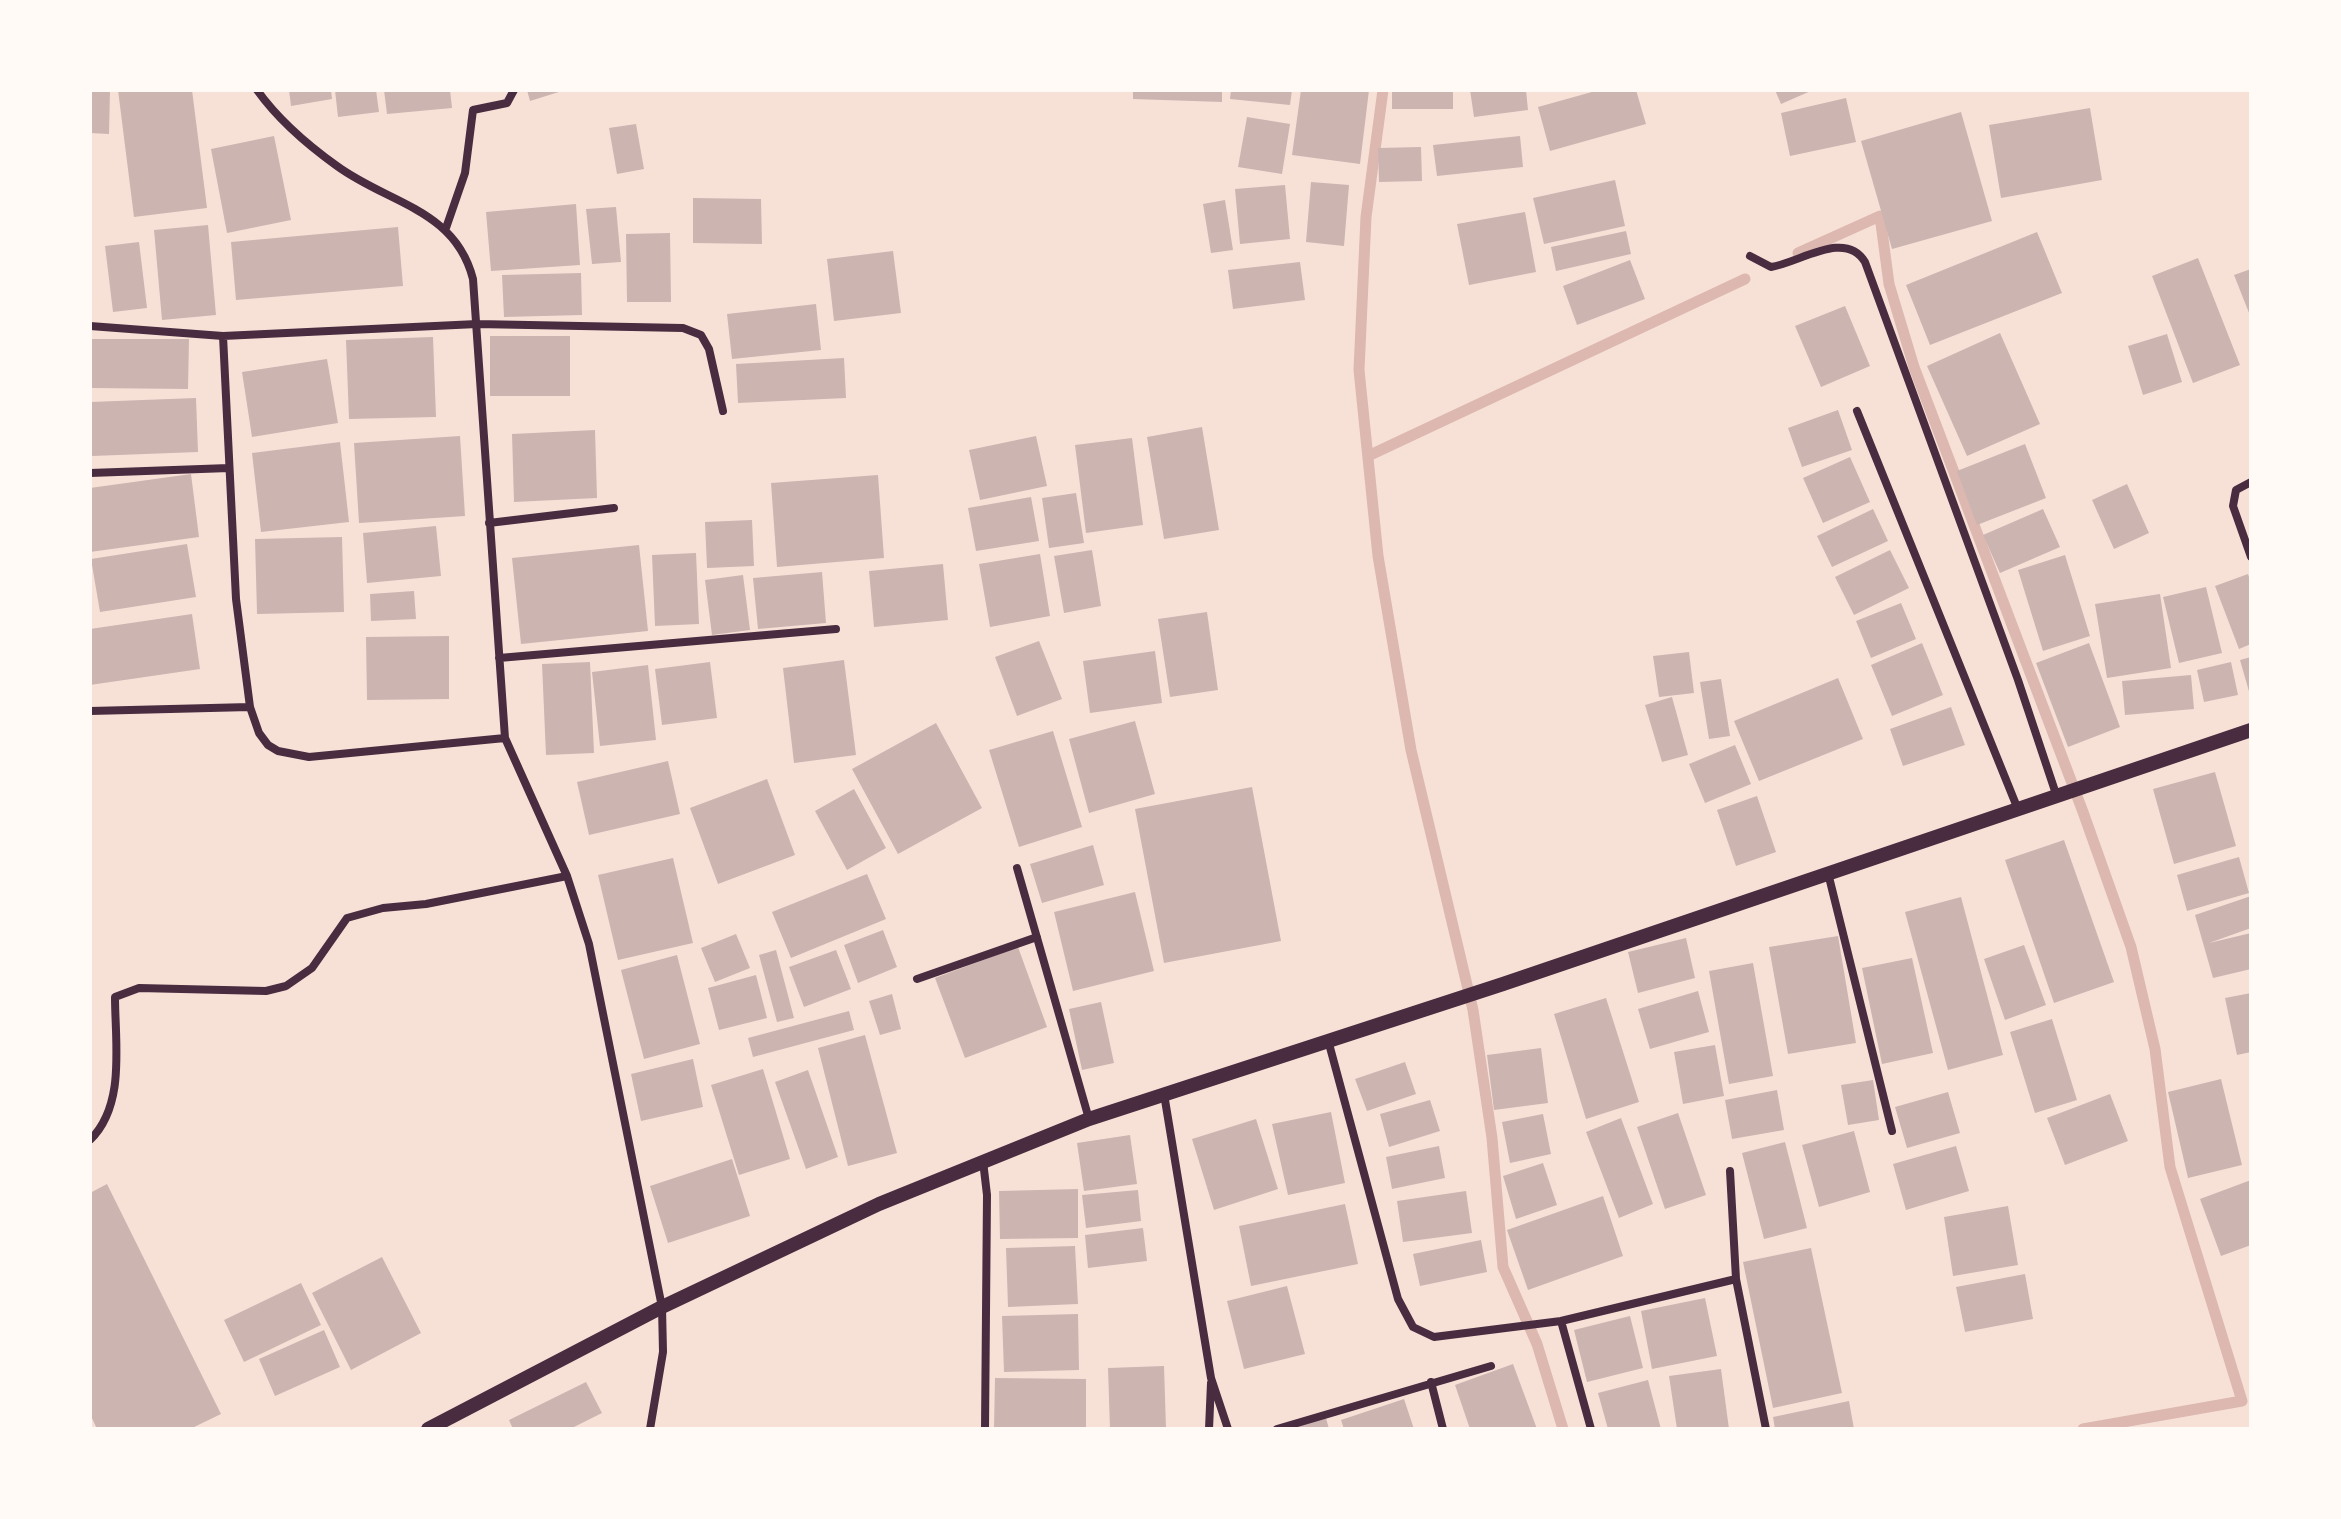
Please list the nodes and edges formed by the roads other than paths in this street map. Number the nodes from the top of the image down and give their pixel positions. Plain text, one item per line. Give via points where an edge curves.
1 (257, 90) edge
2 (514, 90) edge
3 (446, 228) junction
4 (1750, 256) dead end
5 (477, 324) junction
6 (90, 326) edge
7 (223, 336) junction
8 (723, 411) dead end
9 (1857, 411) dead end
10 (229, 468) junction
11 (90, 473) edge
12 (2251, 482) edge
13 (614, 508) dead end
14 (489, 523) junction
15 (2251, 557) edge
16 (836, 629) dead end
17 (499, 658) junction
18 (250, 707) junction
19 (90, 711) edge
20 (2251, 730) edge
21 (505, 738) junction
22 (2061, 792) junction
23 (2017, 807) junction
24 (1017, 868) dead end
25 (1828, 872) junction
26 (567, 876) junction
27 (1037, 937) junction
28 (917, 979) dead end
29 (1328, 1040) junction
30 (1164, 1094) junction
31 (1089, 1119) junction
32 (1892, 1131) dead end
33 (90, 1140) edge
34 (983, 1161) junction
35 (1730, 1171) dead end
36 (1736, 1279) junction
37 (662, 1307) junction
38 (1561, 1321) junction
39 (1491, 1366) dead end
40 (1211, 1378) junction
41 (1431, 1382) junction
42 (428, 1429) edge
43 (650, 1429) edge
44 (985, 1429) edge
45 (1209, 1429) edge
46 (1228, 1429) edge
47 (1277, 1429) edge
48 (1443, 1429) edge
49 (1591, 1429) edge
50 (1766, 1429) edge

1 - 3 street via 337,166
2 - 3 street via 507,103 473,110 465,173
3 - 5 street via 468,257
4 - 22 street via 1771,267 1845,248 1865,262
5 - 7 street
5 - 8 street via 683,328 701,335 709,349
5 - 14 street
6 - 7 street
7 - 10 street
9 - 23 street
10 - 11 street
10 - 18 street via 236,599
12 - 15 street via 2236,490 2233,506
13 - 14 street
14 - 17 street
16 - 17 street
17 - 21 street
18 - 19 street
18 - 21 street via 268,745 293,755 374,753
20 - 22 street
21 - 26 street
22 - 23 street
23 - 25 street
24 - 27 street
25 - 29 street
25 - 32 street
26 - 33 street via 347,918 318,961 286,986 266,991 123,991 115,997 111,1108
26 - 37 street via 589,944
27 - 28 street
27 - 31 street
29 - 30 street
29 - 38 street via 1405,1316 1422,1335 1434,1337
30 - 31 street
30 - 40 street
31 - 34 street
34 - 37 street
34 - 44 street
35 - 36 street
36 - 38 street
36 - 50 street
37 - 42 street
37 - 43 street via 663,1352
38 - 49 street
39 - 41 street
40 - 45 street
40 - 46 street
41 - 47 street
41 - 48 street

